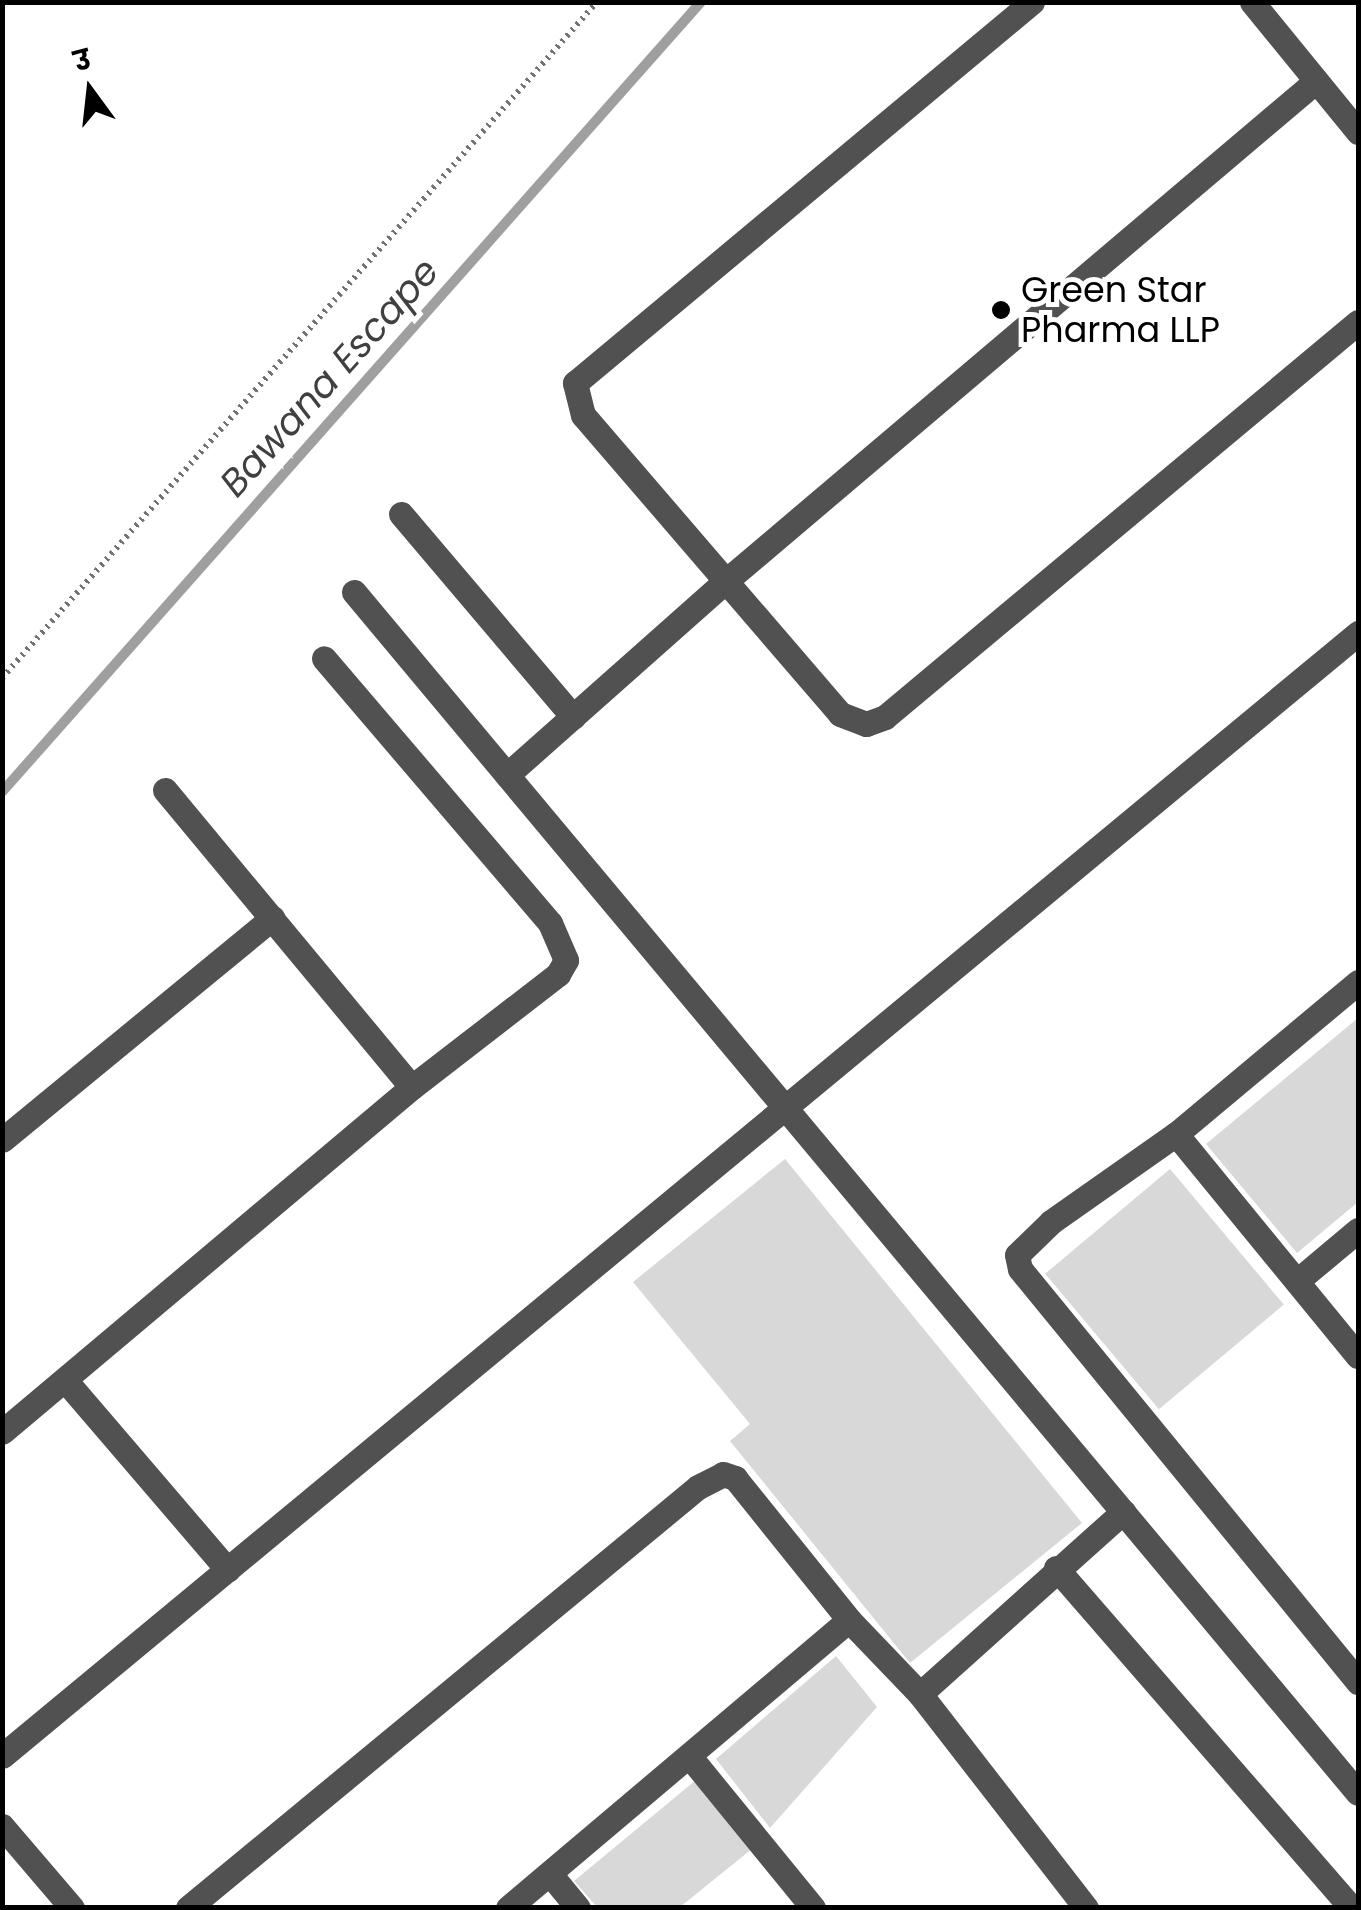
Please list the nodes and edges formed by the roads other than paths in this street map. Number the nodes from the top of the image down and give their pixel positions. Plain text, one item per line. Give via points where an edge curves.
1 (1032, 2) edge
2 (1252, 2) edge
3 (1316, 82) junction
4 (1358, 132) edge
5 (1358, 322) edge
6 (401, 514) dead end
7 (727, 580) junction
8 (354, 592) dead end
9 (1358, 633) edge
10 (324, 658) dead end
11 (573, 717) junction
12 (507, 775) junction
13 (166, 790) dead end
14 (272, 918) junction
15 (1358, 982) edge
16 (412, 1087) junction
17 (786, 1108) junction
18 (1176, 1134) junction
19 (2, 1140) edge
20 (1358, 1230) edge
21 (1297, 1281) junction
22 (1358, 1356) edge
23 (64, 1380) junction
24 (2, 1432) edge
25 (1123, 1512) junction
26 (1056, 1568) junction
27 (228, 1570) junction
28 (849, 1620) junction
29 (1358, 1682) edge
30 (920, 1694) junction
31 (2, 1756) edge
32 (690, 1758) junction
33 (1358, 1794) edge
34 (2, 1826) edge
35 (550, 1874) junction
36 (72, 1908) edge
37 (188, 1908) edge
38 (508, 1908) edge
39 (578, 1908) edge
40 (813, 1908) edge
41 (1086, 1908) edge
42 (1352, 1908) edge

1 - 7 street via 575,383 584,415
2 - 3 street
3 - 4 street
3 - 7 street
5 - 7 street via 885,716 866,724 840,714
6 - 11 street
7 - 11 street
8 - 12 street
9 - 17 street
10 - 16 street via 565,947 558,974
11 - 12 street
12 - 17 street
13 - 14 street
14 - 16 street
14 - 19 street
15 - 18 street
16 - 23 street
17 - 25 street
17 - 27 street
18 - 21 street
18 - 29 street via 1024,1244 1017,1254 1020,1269
20 - 21 street
21 - 22 street
23 - 24 street
23 - 27 street
25 - 26 street
25 - 33 street
26 - 30 street
26 - 42 street
27 - 31 street
28 - 30 street
28 - 32 street
28 - 37 street via 735,1478 711,1477
30 - 41 street
32 - 35 street
32 - 40 street
34 - 36 street
35 - 38 street
35 - 39 street

